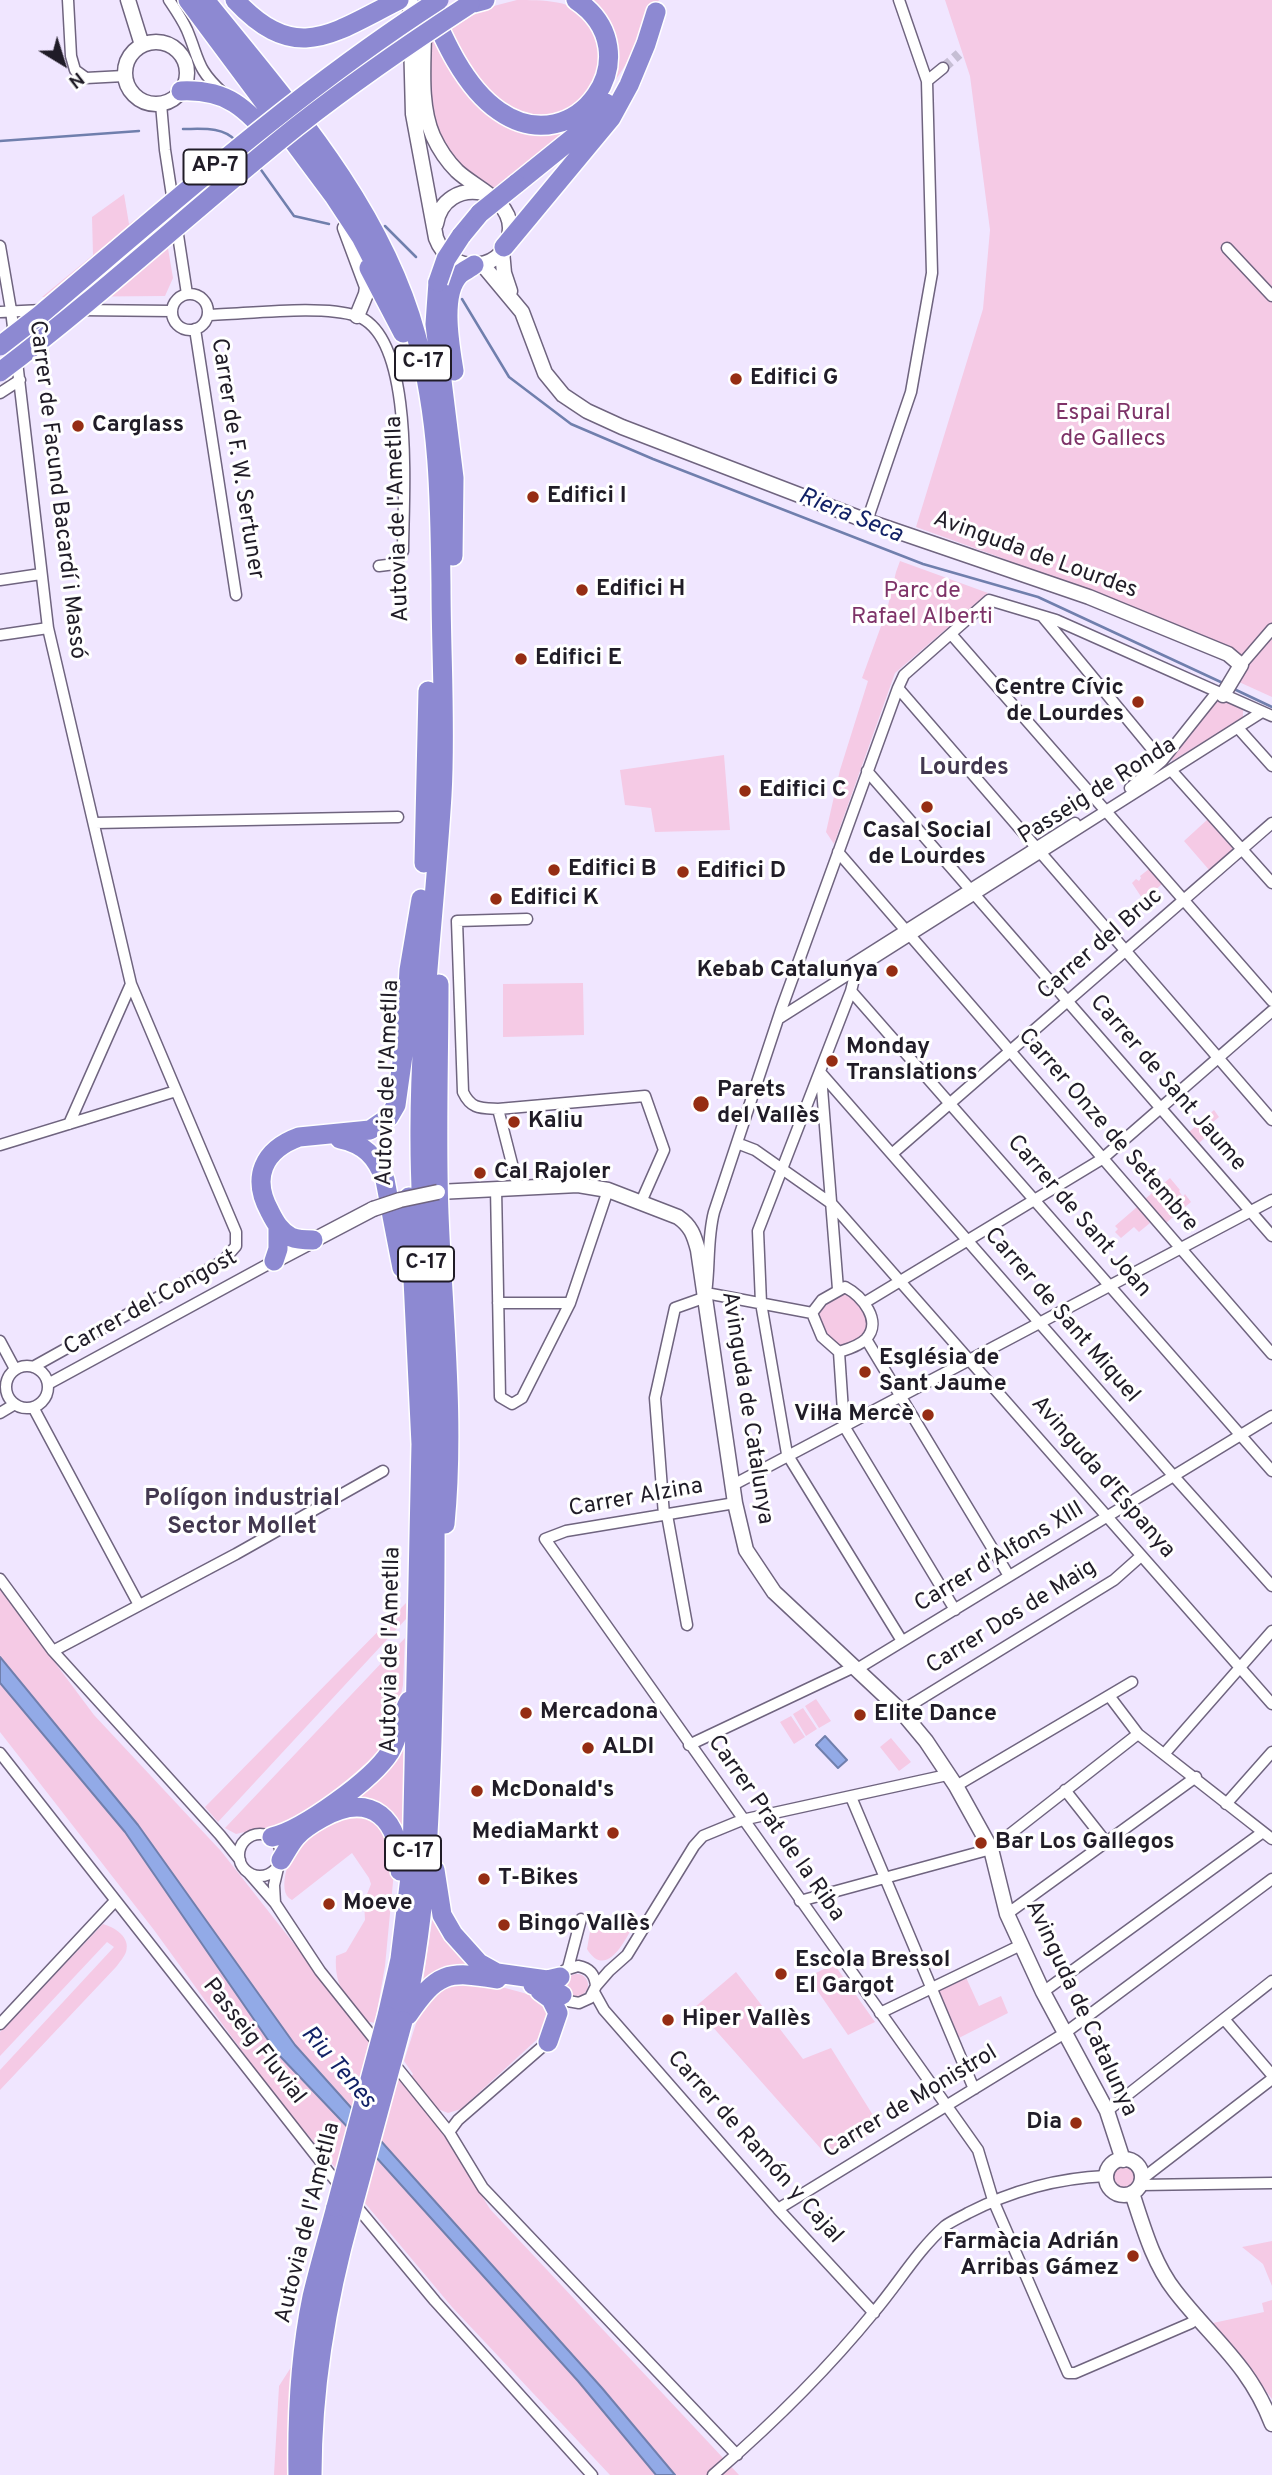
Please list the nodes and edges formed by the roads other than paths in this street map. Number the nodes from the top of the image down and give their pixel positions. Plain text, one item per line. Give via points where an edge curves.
1 (68, 0) edge
2 (128, 0) edge
3 (169, 0) edge
4 (188, 0) edge
5 (205, 0) edge
6 (235, 0) edge
7 (399, 0) edge
8 (410, 0) edge
9 (426, 0) edge
10 (439, 0) edge
11 (576, 0) edge
12 (899, 0) edge
13 (478, 1) edge
14 (659, 6) edge
15 (142, 45) junction
16 (943, 68) tunnel mouth
17 (124, 76) junction
18 (927, 81) junction
19 (181, 91) junction
20 (233, 102) junction
21 (161, 104) junction
22 (483, 193) junction
23 (435, 227) junction
24 (345, 228) junction
25 (0, 246) edge
26 (1227, 248) dead end
27 (503, 249) junction
28 (478, 265) junction
29 (187, 294) junction
30 (1272, 296) edge
31 (517, 305) junction
32 (6, 311) edge
33 (172, 311) junction
34 (208, 315) junction
35 (358, 316) junction
36 (195, 329) junction
37 (403, 333) junction
38 (0, 346) edge
39 (0, 372) edge
40 (19, 380) junction
41 (0, 393) edge
42 (454, 507) junction
43 (867, 521) junction
44 (379, 566) dead end
45 (41, 575) junction
46 (0, 580) edge
47 (236, 595) dead end
48 (1043, 617) junction
49 (48, 628) junction
50 (1272, 629) edge
51 (951, 634) junction
52 (0, 635) edge
53 (1241, 664) junction
54 (898, 688) junction
55 (1220, 693) junction
56 (1267, 714) edge
57 (1238, 728) junction
58 (1162, 761) junction
59 (1272, 766) edge
60 (1171, 770) junction
61 (867, 771) junction
62 (442, 789) junction
63 (1104, 809) junction
64 (398, 817) dead end
65 (95, 822) junction
66 (1272, 823) edge
67 (1242, 849) junction
68 (1038, 850) junction
69 (838, 852) junction
70 (1272, 883) edge
71 (973, 892) junction
72 (428, 899) junction
73 (1185, 901) junction
74 (527, 919) dead end
75 (907, 933) junction
76 (1126, 951) junction
77 (854, 967) junction
78 (131, 984) junction
79 (851, 991) junction
80 (1067, 1001) junction
81 (1272, 1001) edge
82 (1272, 1012) edge
83 (779, 1015) junction
84 (1009, 1052) junction
85 (1219, 1058) junction
86 (820, 1072) junction
87 (176, 1091) junction
88 (951, 1103) junction
89 (1160, 1108) junction
90 (498, 1109) junction
91 (1272, 1120) edge
92 (69, 1125) junction
93 (328, 1136) junction
94 (0, 1144) edge
95 (742, 1145) dead end
96 (894, 1153) junction
97 (1102, 1158) junction
98 (783, 1169) junction
99 (518, 1187) junction
100 (496, 1188) junction
101 (608, 1190) junction
102 (438, 1192) junction
103 (1035, 1198) junction
104 (1272, 1200) edge
105 (645, 1203) junction
106 (832, 1203) junction
107 (1250, 1212) junction
108 (1272, 1236) edge
109 (313, 1240) joint
110 (967, 1240) junction
111 (282, 1243) junction
112 (1181, 1248) junction
113 (901, 1280) junction
114 (1110, 1285) junction
115 (838, 1289) junction
116 (706, 1295) junction
117 (498, 1303) junction
118 (570, 1303) junction
119 (761, 1303) junction
120 (864, 1303) junction
121 (812, 1313) junction
122 (1040, 1322) junction
123 (866, 1339) junction
124 (0, 1341) edge
125 (839, 1352) junction
126 (1272, 1354) edge
127 (417, 1357) junction
128 (971, 1360) junction
129 (33, 1367) junction
130 (15, 1369) junction
131 (48, 1384) junction
132 (900, 1396) junction
133 (15, 1404) junction
134 (33, 1407) junction
135 (0, 1413) edge
136 (1272, 1416) edge
137 (844, 1426) junction
138 (1240, 1435) junction
139 (787, 1454) junction
140 (383, 1471) dead end
141 (1272, 1471) edge
142 (1173, 1476) junction
143 (733, 1485) junction
144 (735, 1503) junction
145 (666, 1515) junction
146 (1107, 1517) junction
147 (545, 1539) joint
148 (1141, 1556) junction
149 (1009, 1576) junction
150 (0, 1579) edge
151 (1272, 1586) edge
152 (139, 1605) junction
153 (955, 1610) junction
154 (687, 1625) dead end
155 (435, 1630) junction
156 (1272, 1631) edge
157 (902, 1641) junction
158 (53, 1651) junction
159 (855, 1668) junction
160 (1241, 1668) junction
161 (1132, 1682) dead end
162 (416, 1688) junction
163 (1110, 1697) junction
164 (1272, 1704) edge
165 (901, 1711) junction
166 (1138, 1734) junction
167 (690, 1745) junction
168 (1272, 1752) edge
169 (0, 1753) edge
170 (1165, 1753) junction
171 (1196, 1777) junction
172 (951, 1780) junction
173 (1065, 1790) junction
174 (851, 1797) junction
175 (1226, 1804) junction
176 (742, 1820) junction
177 (220, 1835) junction
178 (1268, 1835) edge
179 (272, 1837) junction
180 (247, 1838) junction
181 (1106, 1842) junction
182 (429, 1844) junction
183 (991, 1849) junction
184 (240, 1860) junction
185 (280, 1864) junction
186 (248, 1872) junction
187 (884, 1877) junction
188 (1272, 1879) edge
189 (116, 1901) junction
190 (800, 1901) junction
191 (275, 1903) junction
192 (1007, 1914) junction
193 (581, 1919) dead end
194 (576, 1945) junction
195 (1021, 1945) junction
196 (400, 1959) junction
197 (587, 1969) junction
198 (609, 1971) junction
199 (1272, 1981) edge
200 (523, 1983) junction
201 (930, 1989) junction
202 (576, 1990) junction
203 (1043, 1992) junction
204 (880, 2013) junction
205 (395, 2019) junction
206 (1224, 2019) junction
207 (0, 2024) edge
208 (1065, 2032) junction
209 (548, 2042) junction
210 (1272, 2077) edge
211 (974, 2089) junction
212 (946, 2107) junction
213 (1107, 2110) junction
214 (449, 2132) junction
215 (1123, 2160) junction
216 (1106, 2176) junction
217 (1272, 2183) edge
218 (1138, 2186) junction
219 (993, 2200) junction
220 (778, 2208) junction
221 (343, 2210) junction
222 (874, 2313) junction
223 (1198, 2316) junction
224 (1272, 2424) edge
225 (298, 2437) junction
226 (737, 2455) junction
227 (292, 2475) edge
228 (298, 2475) edge
229 (312, 2475) edge
230 (593, 2475) edge
231 (713, 2475) edge

1 - 17 street via 75,70 86,78
2 - 15 street
3 - 20 street via 186,29 197,63
4 - 37 highway, Autovia de l'Ametlla / C-17 via 347,215 382,278
5 - 62 highway, Autovia de l'Ametlla / C-17 via 345,181 379,241 415,330 432,404 438,457
6 - 7 highway via 259,23 296,38 317,38
8 - 23 street via 413,114
9 - 11 highway via 461,66 484,97 509,117 547,125 586,108 605,79 605,37 596,18
9 - 22 street via 424,91 428,121 450,164
10 - 38 highway, AP-7, bridge via 299,98
12 - 18 street
13 - 39 highway, AP-7, bridge via 359,79 296,127
14 - 27 highway via 629,85 611,118
14 - 42 highway, bridge via 602,108 468,226 438,282 436,334
15 - 17 street via 132,52
15 - 19 street via 160,42 182,57 187,74
16 - 18 street
17 - 21 street via 132,95
18 - 43 street via 932,274 911,392
19 - 20 highway via 205,90
19 - 21 street
20 - 24 highway via 288,156
21 - 29 street
22 - 23 street via 463,192 451,198 438,214
22 - 27 street via 500,203 507,215 510,228
23 - 28 street via 438,243 448,257
24 - 35 street via 366,287
24 - 37 highway
25 - 32 street, Carrer de Facund Bacardí i Massó
26 - 30 street
27 - 28 street
27 - 31 street, Avinguda de Lourdes via 508,287
28 - 31 street, Avinguda de Lourdes
28 - 42 highway via 455,282 448,316 460,429
29 - 33 street via 177,300
29 - 34 street via 203,299
31 - 43 street, Avinguda de Lourdes via 545,373 563,395 587,411
32 - 33 street
32 - 40 street, Carrer de Facund Bacardí i Massó
33 - 36 street via 179,326
34 - 35 street via 330,310
34 - 36 street
35 - 44 street via 387,346 403,428 403,551 395,564
36 - 47 street, Carrer de F. W. Sertuner
37 - 72 highway, Autovia de l'Ametlla / C-17 via 425,461
40 - 41 street
40 - 45 street, Carrer de Facund Bacardí i Massó
42 - 62 highway via 447,755
43 - 53 street, Avinguda de Lourdes via 1088,597 1228,654
45 - 46 street
45 - 49 street, Carrer de Facund Bacardí i Massó
48 - 51 street via 989,600
48 - 55 street
48 - 58 street
49 - 52 street
49 - 65 street, Carrer de Facund Bacardí i Massó
50 - 53 street
51 - 54 street via 904,675
51 - 63 street
53 - 55 street
54 - 61 street
54 - 68 street
55 - 56 street
55 - 58 street, Passeig de Ronda
56 - 57 street, Passeig de Ronda
57 - 59 street
57 - 60 street, Passeig de Ronda
58 - 63 street, Passeig de Ronda
60 - 63 street, Passeig de Ronda
60 - 67 street
61 - 69 street
61 - 71 street, Carrer de Sant Jaume
62 - 72 highway, Autovia de l'Ametlla / C-17
63 - 68 street, Passeig de Ronda
63 - 73 street
64 - 65 street
65 - 78 street, Carrer de Facund Bacardí i Massó
66 - 67 street, Carrer del Bruc
67 - 70 street
67 - 73 street, Carrer del Bruc
68 - 71 street, Passeig de Ronda
68 - 76 street
69 - 75 street, Carrer Onze de Setembre
69 - 83 street
71 - 75 street, Passeig de Ronda
71 - 80 street, Carrer de Sant Jaume
72 - 93 highway via 409,970 396,1105 389,1117 370,1130
72 - 102 highway via 437,913 439,971
72 - 127 highway, Autovia de l'Ametlla / C-17 via 407,1145
72 - 155 highway, Autovia de l'Ametlla / C-17 via 420,1141 433,1406
73 - 76 street, Carrer del Bruc
73 - 81 street
74 - 90 street via 457,921 463,1091 468,1102 479,1108
75 - 77 street, Passeig de Ronda
75 - 84 street, Carrer Onze de Setembre
76 - 80 street, Carrer del Bruc
76 - 85 street
77 - 79 street
77 - 83 street, Passeig de Ronda
78 - 87 street, Carrer de Facund Bacardí i Massó
78 - 92 street
79 - 86 street
79 - 88 street, Carrer de Sant Joan
80 - 84 street, Carrer del Bruc
80 - 89 street, Carrer de Sant Jaume
82 - 85 street
83 - 116 street via 713,1212
84 - 88 street, Carrer del Bruc
84 - 97 street, Carrer Onze de Setembre
85 - 89 street
85 - 91 street
86 - 96 street, Carrer de Sant Miquel
86 - 98 street
86 - 106 street
87 - 92 street
87 - 129 street, Carrer de Facund Bacardí i Massó via 236,1232 236,1246 223,1261
88 - 96 street, Carrer del Bruc
88 - 103 street, Carrer de Sant Joan
89 - 97 street
89 - 107 street, Carrer de Sant Jaume
90 - 99 street
90 - 105 street via 645,1096 664,1150
92 - 94 street
93 - 111 highway via 299,1137 281,1144 265,1162 264,1203
93 - 127 highway via 364,1147 381,1168
95 - 98 street, Avinguda d'Espanya
96 - 110 street, Carrer de Sant Miquel
97 - 103 street
97 - 112 street, Carrer Onze de Setembre
98 - 106 street, Avinguda d'Espanya
98 - 119 street via 758,1231
99 - 100 street, Avinguda de Catalunya
99 - 101 street, Avinguda de Catalunya via 578,1185
100 - 102 street, Avinguda de Catalunya
100 - 117 street
101 - 105 street, Avinguda de Catalunya
101 - 118 street
102 - 109 street, Avinguda de Catalunya, bridge via 373,1209
102 - 155 highway via 449,1428
103 - 110 street
103 - 114 street, Carrer de Sant Joan
104 - 107 street
105 - 116 street, Avinguda de Catalunya via 678,1217 693,1231
106 - 113 street, Avinguda d'Espanya
106 - 115 street
107 - 108 street, Carrer de Sant Jaume
107 - 112 street
109 - 111 highway
110 - 113 street
110 - 122 street, Carrer de Sant Miquel
111 - 131 street, Carrer del Congost
112 - 114 street
112 - 126 street, Carrer Onze de Setembre
113 - 120 street
113 - 128 street, Avinguda d'Espanya
114 - 122 street
114 - 138 street, Carrer de Sant Joan
115 - 120 street via 845,1287
115 - 121 street
116 - 119 street
116 - 143 street, Avinguda de Catalunya
116 - 145 street via 675,1308 654,1398
117 - 118 street
117 - 118 street via 500,1397 512,1404 522,1398
119 - 121 street
119 - 139 street
120 - 123 street via 872,1317
121 - 125 street via 822,1337
122 - 128 street
122 - 142 street, Carrer de Sant Miquel
123 - 125 street
123 - 132 street
124 - 130 street
125 - 137 street
127 - 162 highway, Autovia de l'Ametlla / C-17 via 421,1444
128 - 132 street
128 - 146 street, Avinguda d'Espanya
129 - 130 street
129 - 131 street
130 - 133 street via 6,1387
131 - 134 street via 45,1398
132 - 137 street
132 - 149 street
133 - 134 street
133 - 135 street
134 - 152 street
136 - 138 street, Carrer d'Alfons XIII
137 - 139 street
137 - 153 street
138 - 141 street, Carrer de Sant Joan
138 - 142 street, Carrer d'Alfons XIII
139 - 143 street
139 - 157 street
140 - 152 street
142 - 146 street, Carrer d'Alfons XIII
142 - 151 street, Carrer de Sant Miquel
143 - 144 street, Avinguda de Catalunya
144 - 145 street, Carrer Alzina
144 - 159 street, Avinguda de Catalunya via 747,1550 774,1592
145 - 147 street, Carrer Alzina via 566,1531
145 - 154 street
146 - 148 street, Avinguda d'Espanya
146 - 149 street, Carrer d'Alfons XIII
147 - 167 street, Carrer Prat de la Riba
148 - 160 street, Avinguda d'Espanya
148 - 165 street, Carrer Dos de Maig via 1114,1580
149 - 153 street, Carrer d'Alfons XIII
150 - 158 street
152 - 158 street
153 - 157 street, Carrer d'Alfons XIII
155 - 182 highway, Autovia de l'Ametlla / C-17
156 - 160 street
157 - 159 street, Carrer d'Alfons XIII
158 - 177 street
159 - 165 street, Avinguda de Catalunya
159 - 167 street, Carrer d'Alfons XIII
160 - 164 street, Avinguda d'Espanya
160 - 170 street
161 - 163 street
162 - 179 highway via 398,1737 373,1773 291,1831
162 - 196 highway, Autovia de l'Ametlla / C-17 via 412,1861
163 - 166 street
163 - 172 street
165 - 172 street, Avinguda de Catalunya
166 - 170 street
166 - 173 street
167 - 176 street, Carrer Prat de la Riba
168 - 175 street
169 - 189 street, Passeig Fluvial
170 - 171 street
171 - 175 street
171 - 181 street
172 - 174 street
172 - 183 street, Avinguda de Catalunya
173 - 181 street
173 - 183 street
174 - 176 street
174 - 187 street
175 - 178 street
176 - 190 street, Carrer Prat de la Riba
176 - 198 street via 703,1836 694,1846 627,1955
177 - 180 street
177 - 184 street
178 - 203 street
179 - 180 street via 259,1834
179 - 185 street via 280,1847
180 - 184 street via 240,1848
181 - 192 street
182 - 202 highway via 442,1915 471,1956 497,1973 547,1980
182 - 205 highway, Autovia de l'Ametlla / C-17 via 420,1935
183 - 187 street
183 - 192 street, Avinguda de Catalunya
184 - 186 street
185 - 186 street via 264,1876
185 - 191 street
185 - 196 highway via 304,1830 341,1809 359,1807 380,1814 392,1827 399,1846
186 - 191 street
187 - 190 street
187 - 201 street
188 - 208 street, Carrer de Monistrol
189 - 207 street
189 - 230 street, Passeig Fluvial via 320,2163 435,2301
190 - 204 street, Carrer Prat de la Riba
191 - 214 street via 320,1971
192 - 195 street, Avinguda de Catalunya
193 - 194 street
194 - 197 street
194 - 202 street
195 - 201 street
195 - 203 street, Avinguda de Catalunya
196 - 205 highway, Autovia de l'Ametlla / C-17
197 - 198 street
197 - 202 street
197 - 202 street via 595,1979
198 - 202 street
199 - 206 street
200 - 202 highway
200 - 205 highway via 476,1975 441,1978
200 - 209 highway via 544,1993 558,2010
201 - 204 street
201 - 211 street
202 - 209 street via 566,2018
202 - 220 street, Carrer de Ramón y Cajal via 604,2010
203 - 208 street, Avinguda de Catalunya
204 - 212 street, Carrer Prat de la Riba
205 - 221 highway, Autovia de l'Ametlla / C-17, bridge
206 - 210 street
206 - 213 street
208 - 211 street, Carrer de Monistrol
208 - 213 street, Avinguda de Catalunya
209 - 214 street
210 - 218 street
211 - 212 street, Carrer de Monistrol
212 - 219 street, Carrer Prat de la Riba via 978,2150
212 - 220 street, Carrer de Monistrol
213 - 215 street, Avinguda de Catalunya
214 - 226 street via 483,2188
215 - 216 street via 1111,2165
215 - 218 street via 1139,2167
216 - 218 street via 1110,2188 1120,2195
216 - 219 street via 1080,2177
217 - 218 street
218 - 223 street via 1153,2252 1174,2290
219 - 222 street via 947,2224
219 - 223 street, Carrer Prat de la Riba via 1069,2373 1191,2323
220 - 222 street, Carrer de Ramón y Cajal
221 - 225 highway, Autovia de l'Ametlla / C-17 via 312,2298
221 - 229 highway, Autovia de l'Ametlla / C-17 via 319,2362
222 - 226 street via 812,2383
223 - 224 street via 1249,2377
225 - 227 highway
225 - 228 highway, Autovia de l'Ametlla / C-17
226 - 231 street

